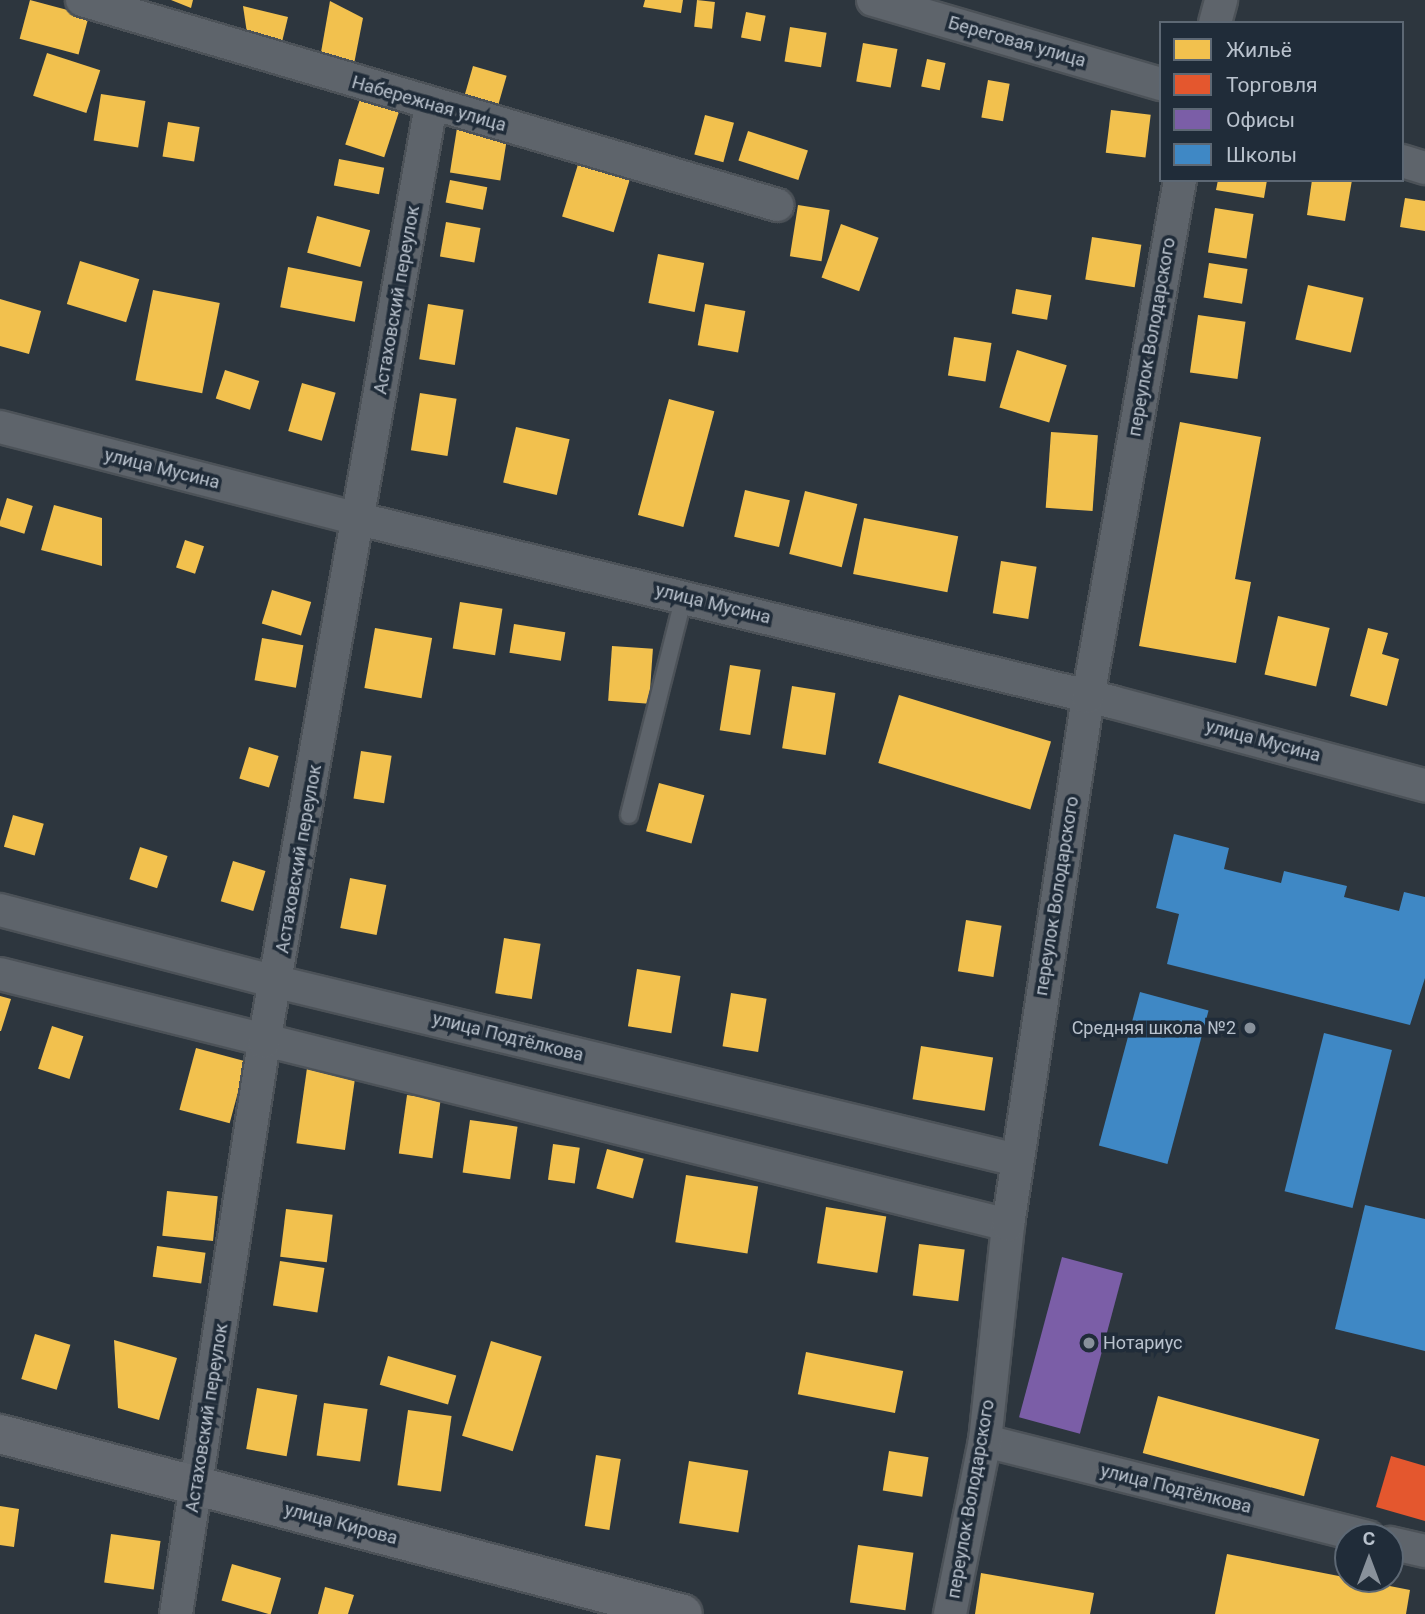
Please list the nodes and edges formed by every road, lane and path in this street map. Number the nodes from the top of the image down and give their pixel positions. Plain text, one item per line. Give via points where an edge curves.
1 (82, 0) edge
2 (873, 0) edge
3 (1221, 0) edge
4 (1216, 21) edge
5 (1159, 83) edge
6 (431, 105) junction
7 (1404, 162) edge
8 (1425, 168) edge
9 (1180, 182) edge
10 (777, 205) dead end
11 (0, 427) edge
12 (359, 519) junction
13 (684, 596) junction
14 (1088, 697) junction
15 (1425, 785) edge
16 (629, 815) dead end
17 (0, 910) edge
18 (0, 974) edge
19 (277, 982) junction
20 (264, 1042) junction
21 (1017, 1160) junction
22 (1008, 1225) junction
23 (0, 1434) edge
24 (985, 1441) junction
25 (196, 1486) junction
26 (1334, 1528) edge
27 (1404, 1546) edge
28 (1425, 1551) edge
29 (176, 1614) edge
30 (683, 1614) edge
31 (950, 1614) edge

1 - 6 street, Набережная улица
2 - 5 street, Береговая улица
3 - 4 street
6 - 10 street, Набережная улица
6 - 12 street, Астаховский переулок
7 - 8 street
9 - 14 street, переулок Володарского
11 - 12 street, улица Мусина
12 - 13 street, улица Мусина
12 - 19 street, Астаховский переулок
13 - 14 street, улица Мусина
13 - 16 lane
14 - 15 street, улица Мусина
14 - 21 street, переулок Володарского
17 - 19 street, улица Подтёлкова
18 - 20 street
19 - 20 street, Астаховский переулок
19 - 21 street, улица Подтёлкова
20 - 22 street
20 - 25 street, Астаховский переулок
21 - 22 street, переулок Володарского
22 - 24 street, переулок Володарского
23 - 25 street, улица Кирова
24 - 26 street, улица Подтёлкова
24 - 31 street, переулок Володарского
25 - 29 street, Астаховский переулок
25 - 30 street, улица Кирова
27 - 28 street

